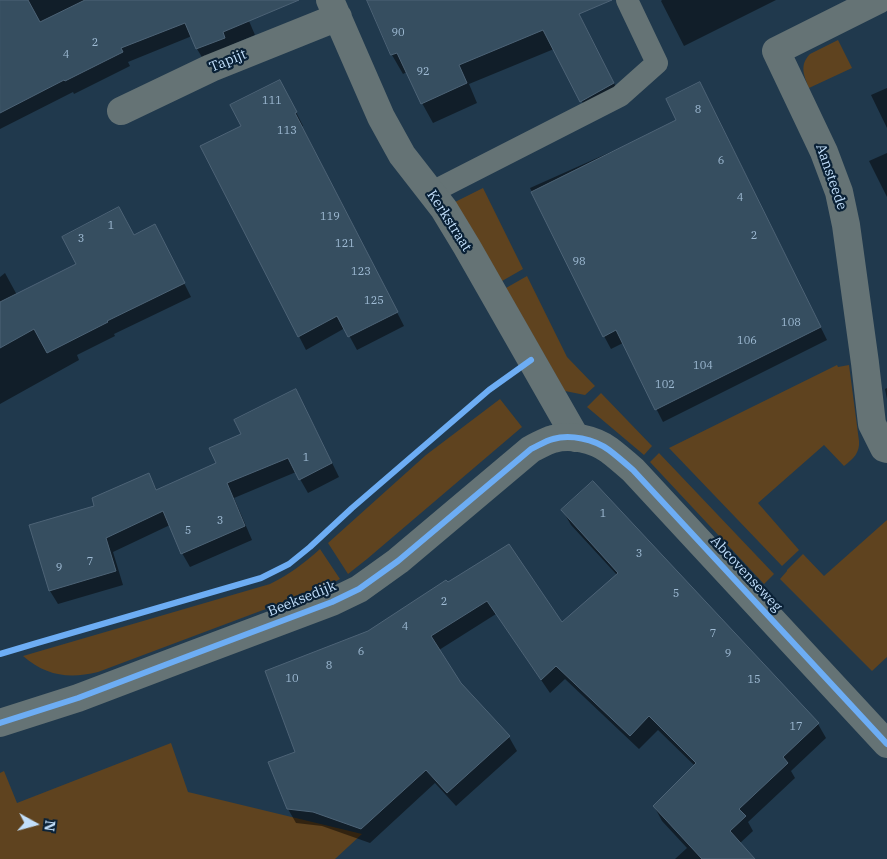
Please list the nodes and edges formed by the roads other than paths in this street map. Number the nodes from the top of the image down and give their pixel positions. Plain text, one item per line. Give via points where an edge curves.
1 (627, 0) edge
2 (878, 0) edge
3 (334, 8) edge
4 (121, 110) dead end
5 (432, 192) junction
6 (576, 438) junction
7 (887, 448) edge
8 (0, 723) edge
9 (887, 744) edge

1 - 5 lane via 657,63 620,96
2 - 7 street, Aansteede via 776,51 824,152 839,192 872,424 884,448
3 - 4 street, Tapijt
3 - 5 street, Kerkstraat via 381,117 402,155
5 - 6 street, Kerkstraat
6 - 8 street, Beeksedijk via 551,439 531,449 359,589 96,691
6 - 9 street, Abcovenseweg via 607,448 633,470

